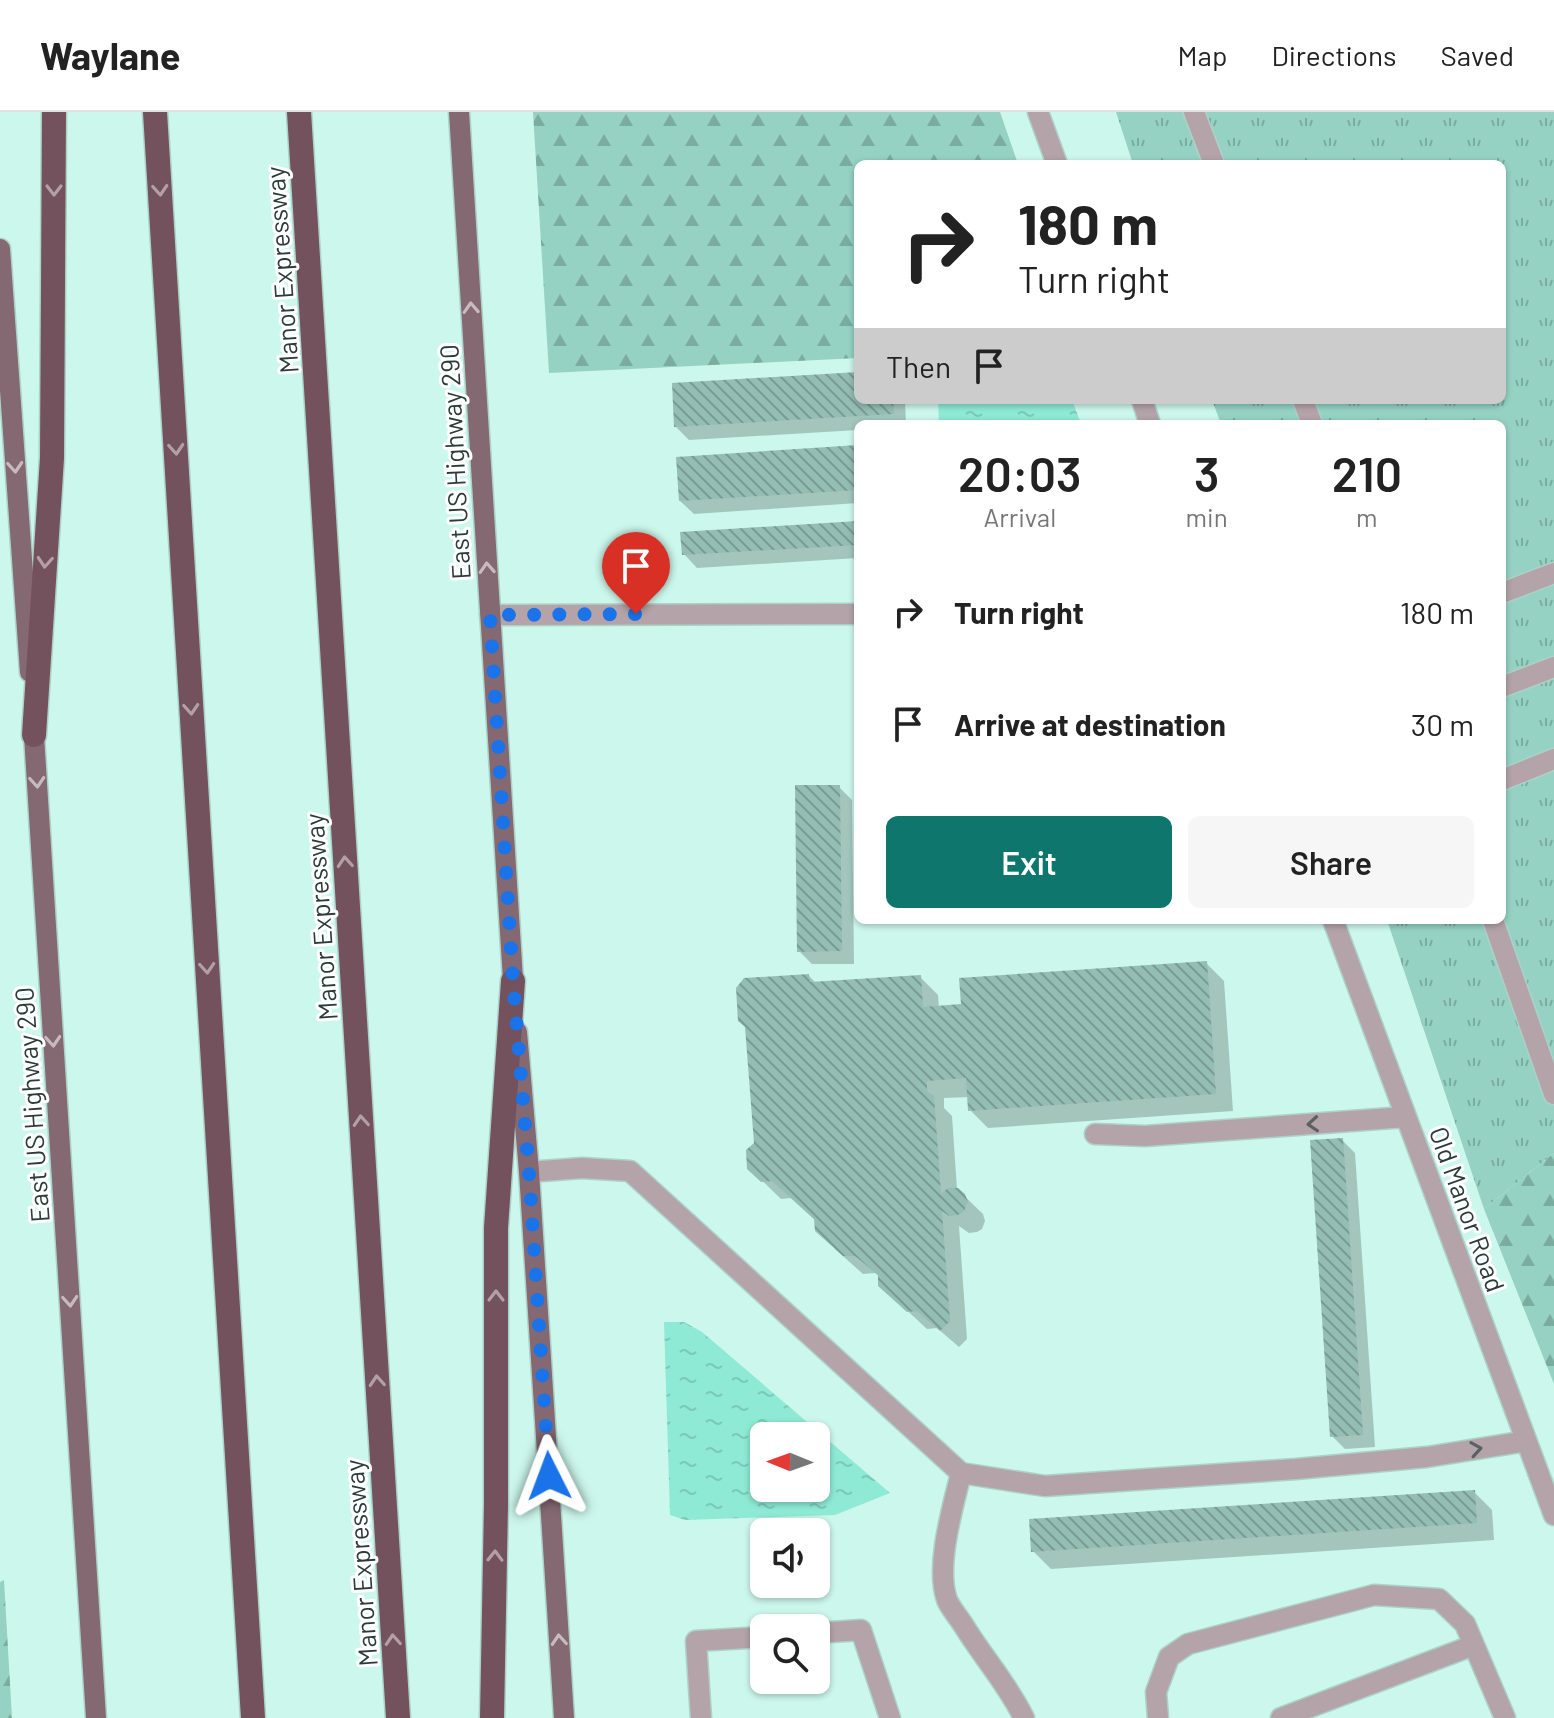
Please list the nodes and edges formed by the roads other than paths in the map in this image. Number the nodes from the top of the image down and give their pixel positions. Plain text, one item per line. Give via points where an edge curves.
1 (54, 112) edge
2 (155, 112) edge
3 (299, 112) edge
4 (459, 112) edge
5 (1038, 112) edge
6 (1194, 112) edge
7 (1056, 160) edge
8 (1212, 160) edge
9 (0, 249) edge
10 (1554, 573) edge
11 (1506, 591) edge
12 (854, 614) edge
13 (490, 615) junction
14 (1554, 667) edge
15 (1506, 685) edge
16 (34, 735) junction
17 (1554, 759) edge
18 (1506, 778) edge
19 (1334, 924) edge
20 (1494, 924) edge
21 (513, 981) junction
22 (1554, 1094) edge
23 (1406, 1117) junction
24 (1095, 1134) dead end
25 (529, 1172) junction
26 (1526, 1441) junction
27 (961, 1473) junction
28 (1554, 1515) edge
29 (830, 1632) edge
30 (750, 1638) edge
31 (1474, 1645) junction
32 (96, 1718) edge
33 (253, 1718) edge
34 (398, 1718) edge
35 (492, 1718) edge
36 (564, 1718) edge
37 (701, 1718) edge
38 (890, 1718) edge
39 (1024, 1718) edge
40 (1158, 1718) edge
41 (1281, 1718) edge
42 (1505, 1718) edge

1 -> 16 highway via 52,458
2 -> 33 highway
34 -> 3 highway, Manor Expressway
13 -> 4 main road, East US Highway 290
5 - 7 street
6 - 8 street
9 -> 16 main road, East US Highway 290
10 - 11 street
12 - 13 street
13 - 21 main road, East US Highway 290
14 - 15 street
16 -> 32 main road, East US Highway 290
17 - 18 street
19 - 23 street, Old Manor Road
20 - 22 street
21 - 25 main road, East US Highway 290
35 -> 21 highway via 496,1228
23 -> 24 street via 1145,1136
23 - 26 street, Old Manor Road
25 - 27 street via 630,1171
36 -> 25 main road, East US Highway 290
27 -> 26 street via 1045,1486 1427,1457
26 - 28 street, Old Manor Road
27 - 39 street via 946,1539 947,1600
29 - 38 street via 861,1630
30 - 37 street via 696,1641
31 - 40 street via 1465,1624 1439,1599 1374,1595 1188,1644 1169,1657 1156,1692
31 - 41 street
31 - 42 street

